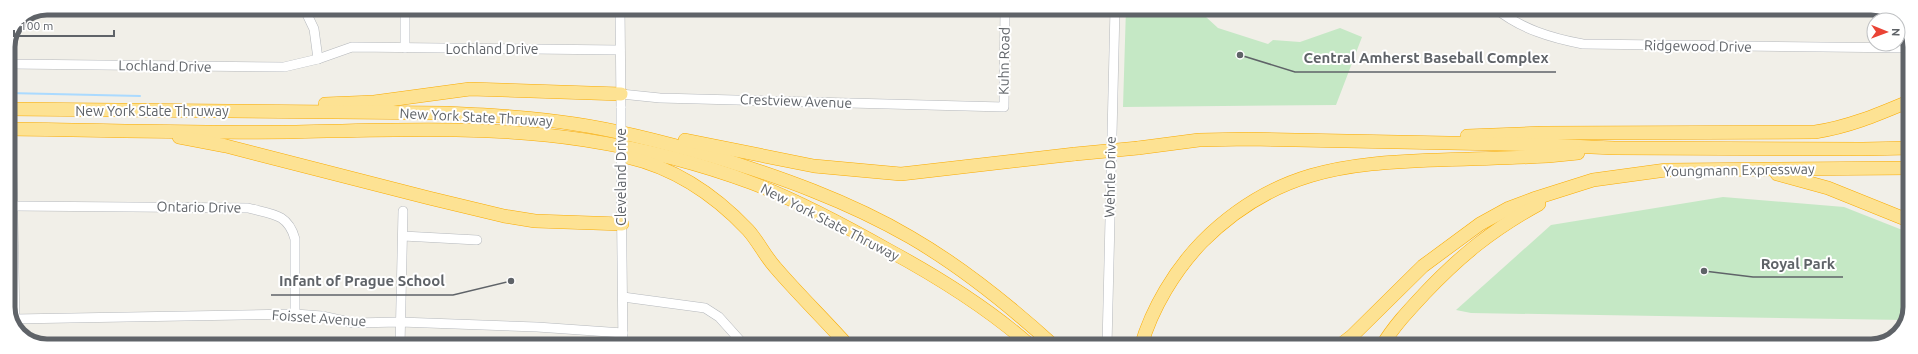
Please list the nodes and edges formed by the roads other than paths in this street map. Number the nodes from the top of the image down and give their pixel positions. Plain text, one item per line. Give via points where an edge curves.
1 (307, 15) edge
2 (405, 15) edge
3 (620, 15) edge
4 (1005, 15) edge
5 (1115, 15) edge
6 (1506, 15) edge
7 (405, 48) junction
8 (1903, 48) edge
9 (620, 50) junction
10 (318, 57) junction
11 (15, 64) edge
12 (621, 94) junction
13 (1903, 103) edge
14 (972, 106) joint
15 (15, 109) edge
16 (161, 111) junction
17 (15, 129) edge
18 (144, 130) junction
19 (284, 132) junction
20 (629, 134) junction
21 (1395, 143) junction
22 (1614, 148) junction
23 (1903, 148) edge
24 (1903, 168) edge
25 (1754, 170) junction
26 (1571, 187) junction
27 (15, 206) edge
28 (403, 211) dead end
29 (1903, 218) edge
30 (622, 224) junction
31 (403, 236) junction
32 (478, 240) dead end
33 (623, 297) junction
34 (295, 314) junction
35 (18, 322) edge
36 (400, 322) junction
37 (623, 333) junction
38 (400, 339) edge
39 (623, 339) edge
40 (739, 339) edge
41 (842, 339) edge
42 (1022, 339) edge
43 (1046, 339) edge
44 (1107, 339) edge
45 (1144, 339) edge
46 (1348, 339) edge
47 (1387, 339) edge

1 - 10 street via 314,29
2 - 7 street
3 - 9 street, Cleveland Drive
4 - 14 street, Kuhn Road via 1004,107
5 - 44 street, Wehrle Drive
6 - 8 street, Ridgewood Drive via 1531,30 1556,39 1583,44
7 - 9 street, Lochland Drive
7 - 10 street, Lochland Drive via 352,47
9 - 12 street, Cleveland Drive
10 - 11 street, Lochland Drive via 284,67
12 - 14 street, Crestview Avenue via 660,98
12 - 16 highway via 470,89 374,102
12 - 30 street, Cleveland Drive, bridge
13 - 21 highway via 1843,127 1815,132 1519,134
15 - 16 highway, New York State Thruway
16 - 20 highway, New York State Thruway via 445,113 513,116
17 - 18 highway, New York State Thruway
18 - 19 highway, New York State Thruway
18 - 30 highway via 226,146 504,216 535,221
19 - 41 highway via 527,142 585,148 640,160 671,171 696,184 720,202 748,231 774,266
19 - 42 highway, New York State Thruway via 430,129 502,132 584,140 699,166 753,183 851,229 946,284 994,316
20 - 21 highway, bridge via 668,137 814,166 900,174 1199,140
20 - 43 highway, New York State Thruway via 767,173 842,202 910,237 964,272
21 - 22 highway
22 - 23 highway, Youngmann Expressway
22 - 45 highway via 1548,156 1361,164 1323,171 1292,182 1259,197 1236,212 1193,252 1172,279
24 - 25 highway, Youngmann Expressway
25 - 26 highway, Youngmann Expressway via 1651,171 1593,180
25 - 29 highway via 1828,188
26 - 46 highway via 1515,206 1480,224 1423,266
26 - 47 highway via 1484,238 1450,267 1410,308
27 - 34 street, Ontario Drive via 248,208 284,218 293,230 295,239
28 - 31 street
30 - 33 street, Cleveland Drive
31 - 32 street
31 - 36 street
33 - 37 street, Cleveland Drive
33 - 40 street via 705,308 719,317
34 - 35 street, Foisset Avenue
34 - 36 street, Foisset Avenue via 322,316 354,323
36 - 37 street, Foisset Avenue
36 - 38 street
37 - 39 street, Cleveland Drive

